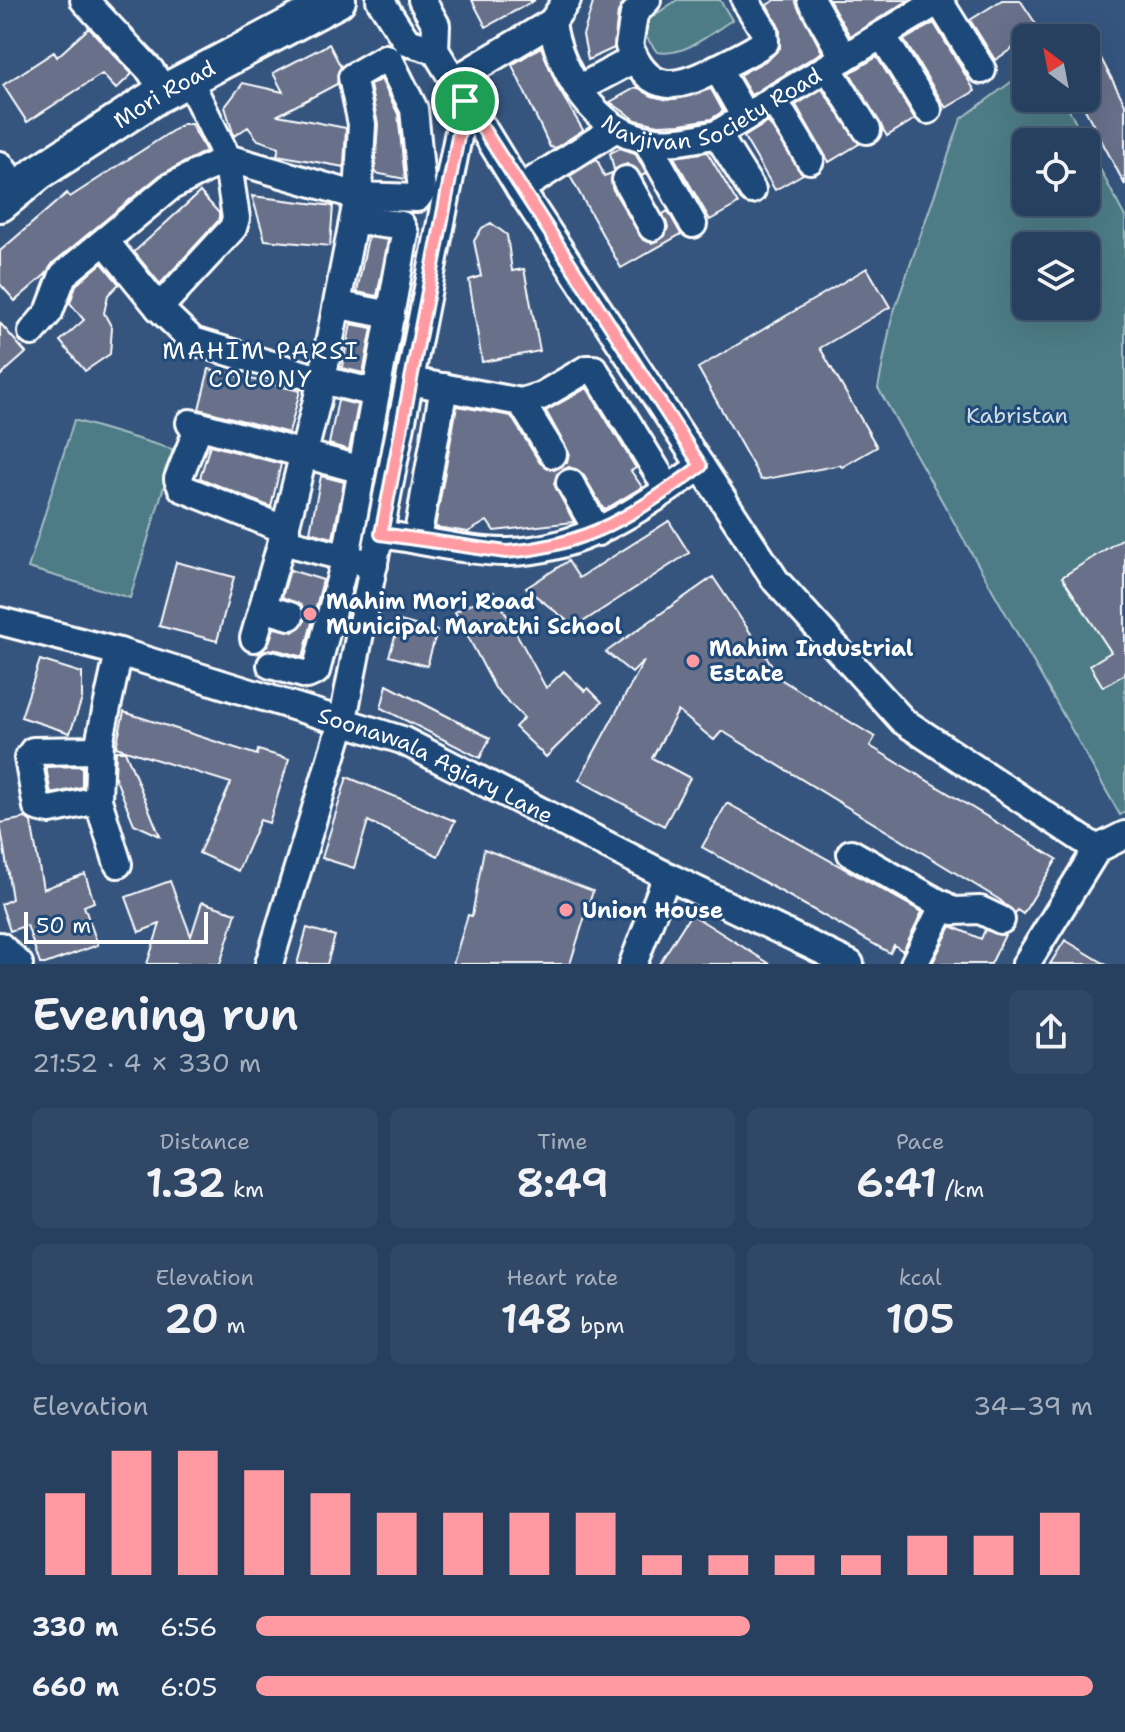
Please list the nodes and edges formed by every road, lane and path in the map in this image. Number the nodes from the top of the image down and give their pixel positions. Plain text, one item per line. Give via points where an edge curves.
1 (338, 0) edge
2 (380, 0) edge
3 (422, 0) edge
4 (567, 0) edge
5 (647, 0) edge
6 (745, 0) edge
7 (811, 0) edge
8 (940, 0) edge
9 (900, 10) edge
10 (90, 11) edge
11 (552, 22) junction
12 (882, 35) junction
13 (435, 50) junction
14 (634, 59) junction
15 (836, 63) junction
16 (717, 68) junction
17 (982, 70) dead end
18 (170, 88) junction
19 (578, 89) junction
20 (459, 91) junction
21 (773, 99) junction
22 (928, 110) dead end
23 (745, 117) junction
24 (616, 128) junction
25 (867, 130) dead end
26 (717, 134) junction
27 (646, 140) junction
28 (227, 158) junction
29 (810, 160) dead end
30 (626, 180) dead end
31 (6, 186) edge
32 (520, 189) junction
33 (674, 190) junction
34 (752, 190) dead end
35 (356, 208) junction
36 (693, 224) dead end
37 (105, 241) junction
38 (339, 305) junction
39 (159, 308) junction
40 (391, 315) junction
41 (32, 332) dead end
42 (322, 380) junction
43 (410, 381) junction
44 (444, 387) junction
45 (376, 393) junction
46 (658, 400) junction
47 (521, 402) junction
48 (626, 419) junction
49 (553, 454) dead end
50 (305, 456) junction
51 (701, 466) junction
52 (362, 470) junction
53 (570, 483) dead end
54 (668, 489) junction
55 (598, 532) junction
56 (381, 534) junction
57 (284, 536) junction
58 (417, 539) junction
59 (346, 557) junction
60 (374, 565) junction
61 (263, 608) junction
62 (290, 616) dead end
63 (0, 621) edge
64 (254, 638) dead end
65 (119, 652) junction
66 (271, 665) dead end
67 (343, 719) junction
68 (99, 750) junction
69 (98, 800) junction
70 (1125, 835) edge
71 (1097, 849) junction
72 (851, 853) dead end
73 (118, 864) dead end
74 (667, 876) junction
75 (944, 905) junction
76 (1001, 920) dead end
77 (0, 946) edge
78 (19, 964) edge
79 (269, 964) edge
80 (633, 964) edge
81 (850, 964) edge
82 (914, 964) edge
83 (1026, 964) edge

1 - 18 main road, Mori Road
2 - 13 street via 407,42
3 - 13 street via 436,25
4 - 11 street
5 - 14 street via 634,14 630,30
6 - 16 street via 765,42
7 - 15 street
8 - 9 street, Navjivan Society Road
8 - 17 street
9 - 12 street, Navjivan Society Road
10 - 18 street
11 - 19 street, Navjivan Society Road via 554,39
11 - 20 street
12 - 15 street, Navjivan Society Road
12 - 22 street
13 - 20 street
14 - 16 street via 658,83 681,85
14 - 19 street
15 - 21 street, Navjivan Society Road
15 - 25 street
16 - 23 street
18 - 28 street
18 - 31 main road, Mori Road
19 - 24 street, Navjivan Society Road
20 - 32 street
20 - 43 street
21 - 23 street, Navjivan Society Road
21 - 29 street
23 - 26 street, Navjivan Society Road
24 - 27 street, Navjivan Society Road
24 - 32 street
26 - 27 street, Navjivan Society Road via 682,142
26 - 34 street
27 - 33 street
28 - 35 street
28 - 37 street via 170,187
28 - 39 street via 233,228
30 - 33 street via 647,217
32 - 46 street
33 - 36 street
35 - 35 street via 362,124 352,77 386,58 414,109 422,191 417,198
35 - 38 street
35 - 40 street via 405,230
37 - 39 street
37 - 41 street via 63,275 49,312
38 - 40 street
38 - 42 street
39 - 42 street via 193,341
40 - 45 street
42 - 45 street
42 - 50 street
43 - 44 street
43 - 56 street
44 - 47 street
44 - 58 street
45 - 52 street
46 - 48 street
46 - 51 street
47 - 48 street via 591,368
47 - 49 street
48 - 54 street
50 - 52 street
50 - 57 street
50 - 57 street via 194,424 178,479 182,488
51 - 54 street
51 - 71 street via 776,581 903,721
52 - 59 street
53 - 55 street
54 - 55 street
55 - 58 street via 506,552
56 - 58 street
56 - 60 street
57 - 59 street
57 - 61 street
59 - 60 street
59 - 66 street via 316,671 307,675
60 - 67 street
61 - 62 street
61 - 64 street
63 - 65 street, Soonawala Agiary Lane
65 - 67 street, Soonawala Agiary Lane
65 - 68 street
67 - 74 street, Soonawala Agiary Lane via 402,740
67 - 79 street
68 - 69 street
68 - 69 street via 33,751 28,758 37,807 50,810
69 - 73 street
70 - 71 street
71 - 83 street
72 - 75 street
74 - 80 street
74 - 81 street, Soonawala Agiary Lane
75 - 76 street via 953,911 980,910
75 - 82 street
77 - 78 street

